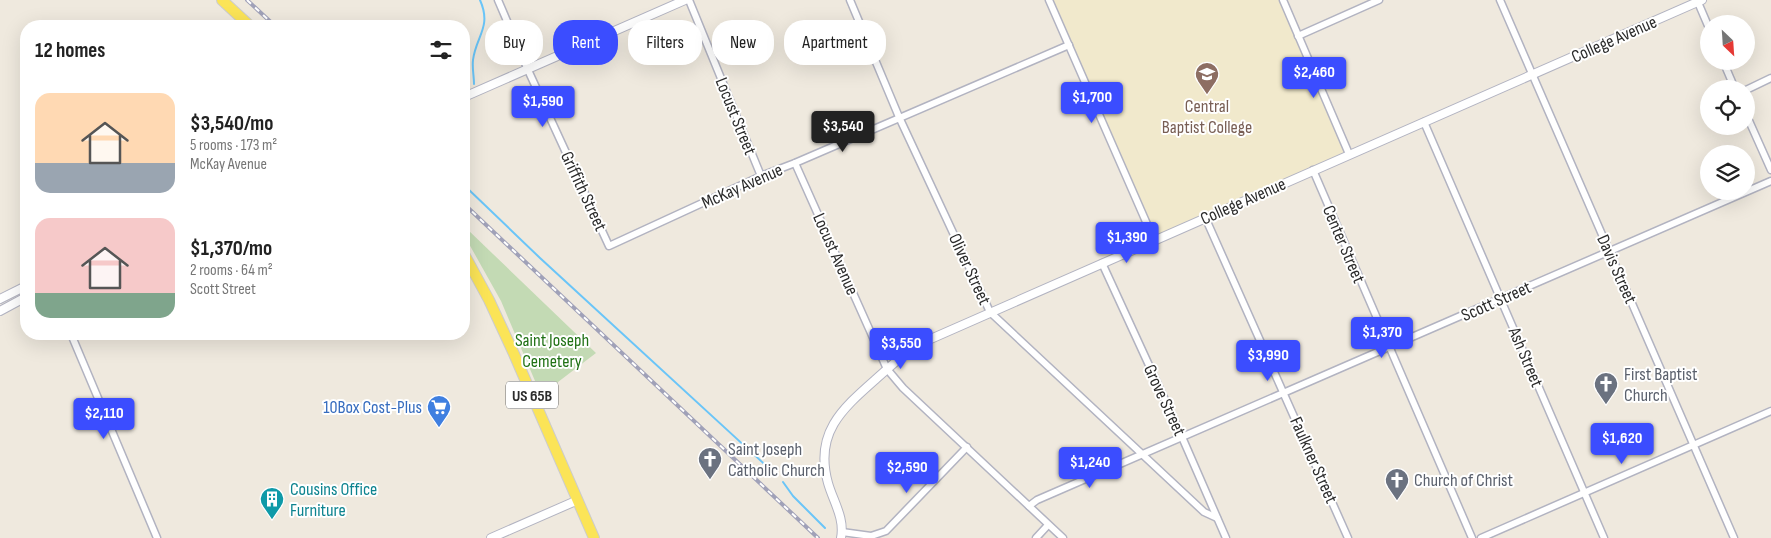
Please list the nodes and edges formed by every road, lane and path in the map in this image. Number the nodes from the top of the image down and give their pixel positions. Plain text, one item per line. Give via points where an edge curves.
1 (222, 0) edge
2 (498, 0) edge
3 (687, 0) edge
4 (850, 0) edge
5 (1049, 0) edge
6 (1282, 0) edge
7 (1379, 0) edge
8 (1500, 0) edge
9 (1699, 1) edge
10 (1368, 2) edge
11 (1704, 15) edge
12 (244, 20) edge
13 (1298, 36) junction
14 (1069, 45) junction
15 (528, 70) junction
16 (1533, 74) junction
17 (1771, 78) edge
18 (1755, 86) edge
19 (470, 94) edge
20 (899, 117) junction
21 (1424, 122) junction
22 (1755, 134) edge
23 (1349, 154) junction
24 (795, 163) junction
25 (1313, 170) junction
26 (1771, 170) edge
27 (761, 176) junction
28 (1771, 181) edge
29 (1206, 217) junction
30 (1154, 240) junction
31 (609, 246) joint
32 (1609, 251) junction
33 (1102, 263) junction
34 (470, 265) edge
35 (20, 289) edge
36 (0, 299) edge
37 (1500, 299) junction
38 (20, 300) edge
39 (0, 311) edge
40 (990, 312) junction
41 (74, 340) edge
42 (1389, 348) junction
43 (887, 369) junction
44 (1284, 393) junction
45 (1771, 411) edge
46 (1182, 437) junction
47 (1694, 445) junction
48 (967, 447) junction
49 (1142, 454) junction
50 (1584, 493) junction
51 (578, 500) junction
52 (1029, 506) junction
53 (1217, 518) junction
54 (1048, 525) junction
55 (842, 535) edge
56 (157, 538) edge
57 (491, 538) edge
58 (594, 538) edge
59 (1036, 538) edge
60 (1062, 538) edge
61 (1226, 538) edge
62 (1348, 538) edge
63 (1472, 538) edge
64 (1481, 538) edge
65 (1604, 538) edge
66 (1734, 538) edge

1 - 12 main road
2 - 15 street, Griffith Street
3 - 15 street
3 - 27 street, Locust Street
4 - 20 street, Oliver Street
5 - 14 street
6 - 13 street
7 - 10 street
8 - 16 street, Davis Street
9 - 11 street
9 - 16 street, College Avenue
10 - 13 street
13 - 23 street
14 - 20 street, McKay Avenue
14 - 30 street
15 - 19 street
15 - 31 street, Griffith Street
16 - 21 street, College Avenue
16 - 32 street, Davis Street
17 - 18 street
20 - 24 street, McKay Avenue
20 - 40 street, Oliver Street
21 - 23 street, College Avenue
21 - 37 street, Ash Street
22 - 26 street
23 - 25 street, College Avenue
24 - 27 street, McKay Avenue
24 - 43 street, Locust Avenue
25 - 29 street, College Avenue
25 - 42 street, Center Street
27 - 31 street, McKay Avenue
28 - 32 street, Scott Street
29 - 30 street, College Avenue
29 - 44 street, Faulkner Street
30 - 33 street, College Avenue
32 - 37 street, Scott Street
32 - 47 street, Davis Street
33 - 40 street, College Avenue
33 - 46 street, Grove Street
34 - 51 main road, US 65B via 493,309
35 - 36 street
37 - 42 street, Scott Street
37 - 50 street, Ash Street
38 - 39 street
40 - 43 street, College Avenue via 917,345
40 - 49 street, Oliver Street
41 - 56 street
42 - 44 street, Scott Street
42 - 63 street, Center Street
43 - 48 street, Locust Avenue
43 - 55 street, College Avenue via 837,416 828,435 824,460
44 - 46 street, Scott Street
44 - 62 street, Faulkner Street
45 - 47 street
46 - 49 street, Scott Street
46 - 53 street, Grove Street
47 - 50 street
47 - 66 street, Davis Street
48 - 52 street, Locust Avenue
48 - 55 street via 886,531 871,536
49 - 52 street, Scott Street via 1036,500
49 - 53 street, Oliver Street via 1204,512
50 - 64 street
50 - 65 street, Ash Street
51 - 57 street
51 - 58 main road, US 65B
52 - 54 street, Locust Avenue
53 - 61 street, Grove Street
54 - 59 street
54 - 60 street, Locust Avenue

